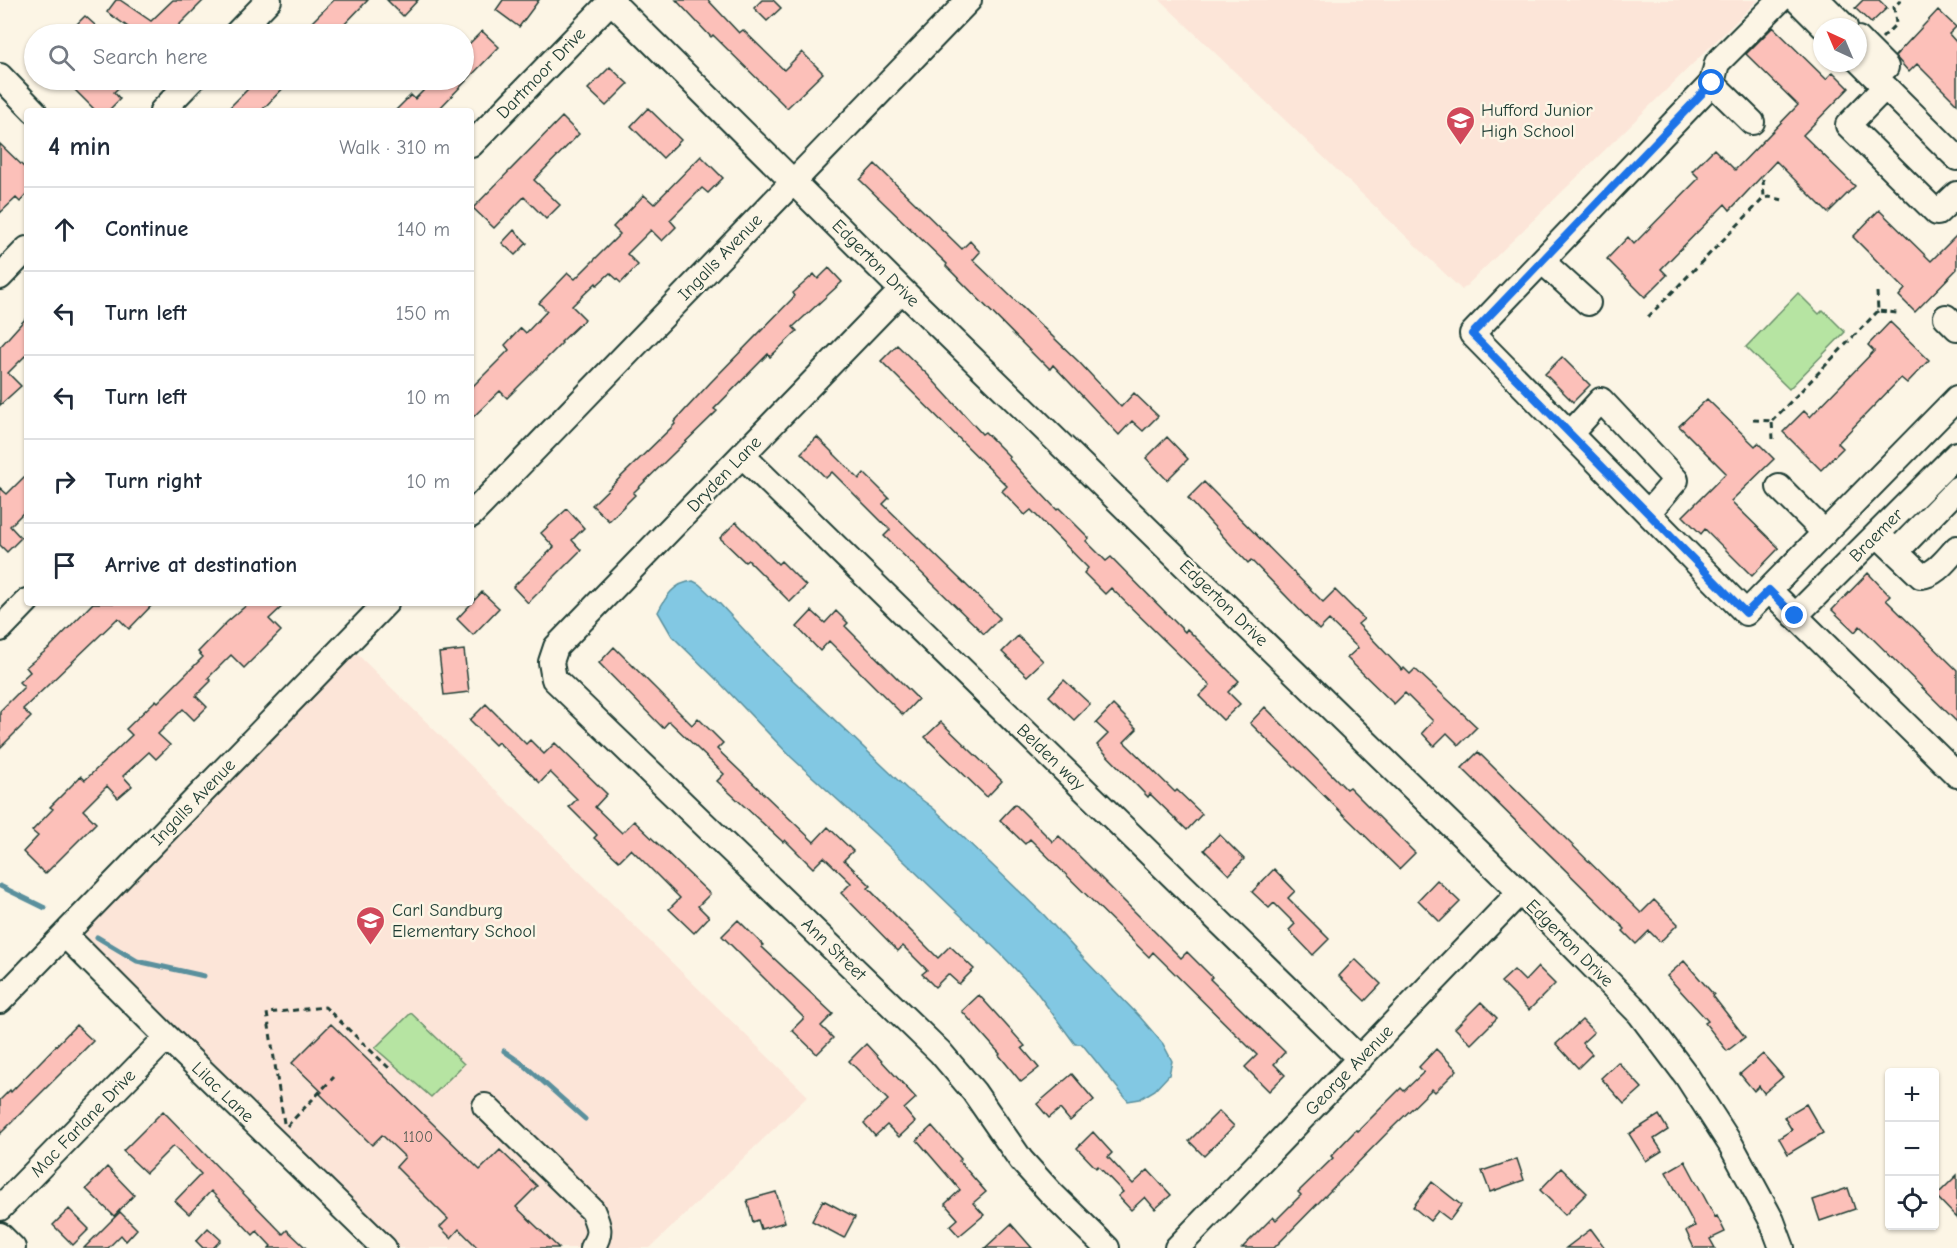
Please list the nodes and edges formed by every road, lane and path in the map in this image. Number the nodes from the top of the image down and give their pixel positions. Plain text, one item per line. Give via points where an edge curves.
1 (269, 0) edge
2 (611, 0) edge
3 (969, 0) edge
4 (1780, 0) edge
5 (1797, 0) edge
6 (1818, 0) edge
7 (1901, 0) edge
8 (1815, 18) edge
9 (1836, 18) edge
10 (246, 24) edge
11 (1867, 41) edge
12 (1867, 69) edge
13 (0, 76) edge
14 (1712, 83) junction
15 (1886, 87) junction
16 (182, 90) edge
17 (31, 108) edge
18 (165, 108) edge
19 (1752, 122) dead end
20 (1957, 136) edge
21 (474, 142) edge
22 (1957, 158) edge
23 (1762, 179) dead end
24 (794, 181) junction
25 (1957, 194) edge
26 (1764, 198) junction
27 (1783, 200) dead end
28 (24, 252) edge
29 (1543, 261) junction
30 (0, 277) edge
31 (902, 290) junction
32 (1877, 292) dead end
33 (1588, 303) dead end
34 (1878, 311) junction
35 (1897, 313) dead end
36 (1648, 317) dead end
37 (1957, 398) edge
38 (1753, 420) dead end
39 (1772, 421) junction
40 (1570, 434) junction
41 (1773, 439) dead end
42 (1957, 454) edge
43 (742, 455) junction
44 (1779, 487) dead end
45 (1957, 489) edge
46 (474, 512) edge
47 (1648, 513) junction
48 (1825, 533) junction
49 (1877, 534) junction
50 (1957, 548) edge
51 (1896, 552) junction
52 (1769, 590) junction
53 (24, 604) edge
54 (383, 606) edge
55 (1795, 616) junction
56 (0, 629) edge
57 (551, 662) joint
58 (1957, 775) edge
59 (1520, 892) junction
60 (65, 935) junction
61 (0, 1001) edge
62 (167, 1037) junction
63 (1360, 1059) junction
64 (391, 1063) dead end
65 (334, 1077) dead end
66 (485, 1106) dead end
67 (0, 1208) edge
68 (0, 1235) edge
69 (13, 1248) edge
70 (384, 1248) edge
71 (592, 1248) edge
72 (1107, 1248) edge
73 (1177, 1248) edge
74 (1782, 1248) edge

1 - 10 street
2 - 21 street, Dartmoor Drive
2 - 24 street, Edgerton Drive
3 - 24 street, Ingalls Avenue
4 - 14 street via 1717,63
5 - 8 street
6 - 9 street
7 - 11 path via 1894,7 1896,24
11 - 20 street
12 - 15 street
13 - 17 street
14 - 19 street
14 - 29 street
15 - 22 street
15 - 25 street via 1848,125 1937,213
16 - 18 street
23 - 26 path
24 - 31 street, Edgerton Drive
24 - 46 street, Ingalls Avenue
26 - 27 path
26 - 36 path
28 - 30 street
29 - 33 street
29 - 40 street via 1472,334
31 - 43 street, Dryden Lane
31 - 59 street, Edgerton Drive
32 - 34 path
34 - 35 path
34 - 39 path
37 - 48 street
38 - 39 path
39 - 41 path
40 - 47 street
40 - 47 street via 1601,400 1676,480
42 - 49 street, Braemer
43 - 57 street, Dryden Lane via 556,646
43 - 63 street, Belden way
44 - 48 street
45 - 51 street
47 - 52 street via 1746,613
48 - 52 street
49 - 51 street
49 - 55 street, Braemer
50 - 51 street via 1922,576
52 - 55 street
53 - 56 street
54 - 60 street, Ingalls Avenue
55 - 58 street
57 - 72 street, Ann Street via 554,679 940,1052 1022,1160
59 - 63 street, George Avenue
59 - 74 street, Edgerton Drive via 1640,1014 1686,1075 1731,1145 1772,1221
60 - 61 street, Ingalls Avenue
60 - 62 street, Lilac Lane
62 - 67 street, Mac Farlane Drive
62 - 70 street, Lilac Lane
63 - 73 street, George Avenue
64 - 65 path via 388,1067 325,1007 267,1013 284,1129
66 - 71 street via 592,1210 599,1237
68 - 69 street

